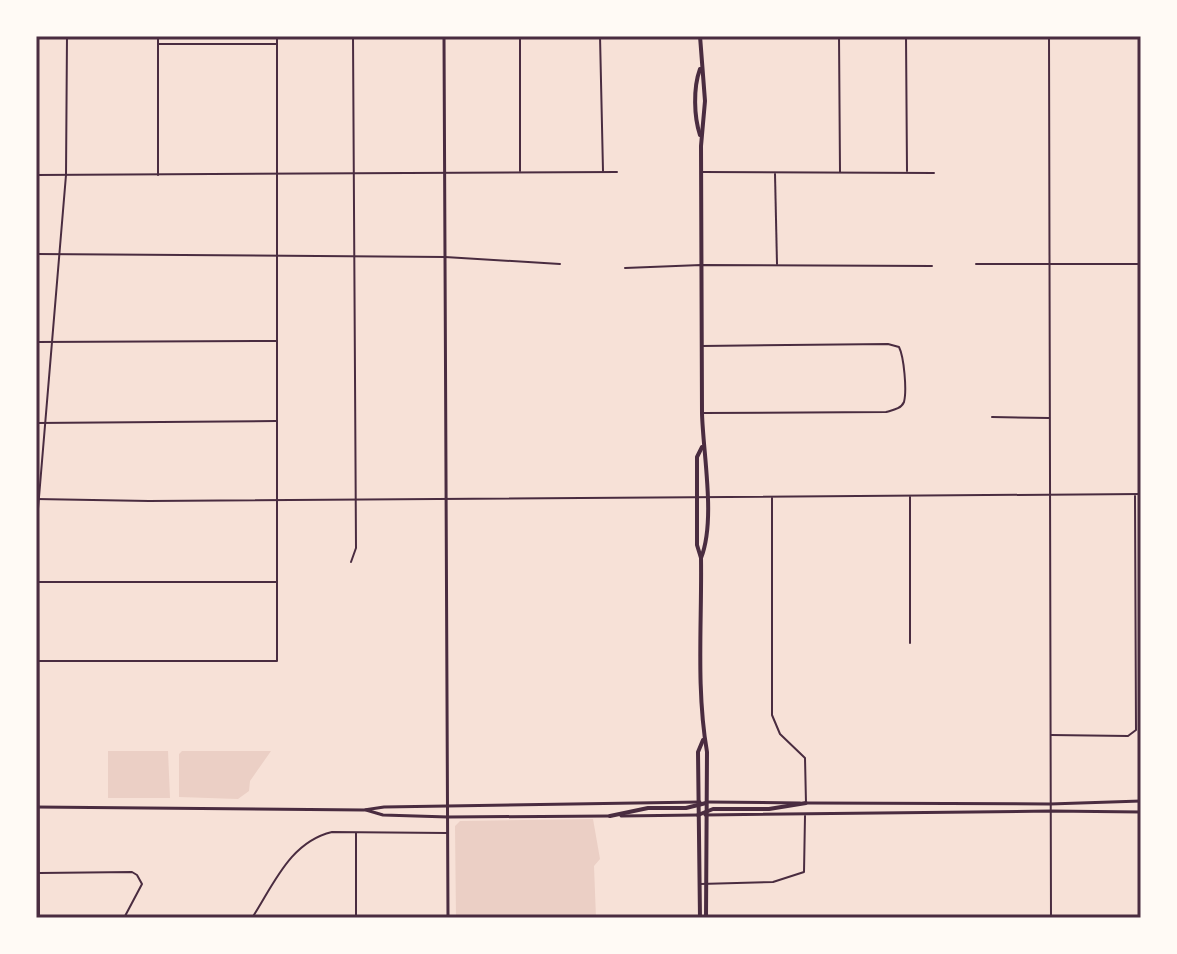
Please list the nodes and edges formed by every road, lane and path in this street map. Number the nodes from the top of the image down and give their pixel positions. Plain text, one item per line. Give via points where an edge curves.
1 (67, 36) edge
2 (158, 36) edge
3 (277, 36) edge
4 (353, 36) edge
5 (444, 36) edge
6 (520, 36) edge
7 (600, 36) edge
8 (700, 36) edge
9 (839, 36) edge
10 (906, 36) edge
11 (1049, 36) edge
12 (158, 44) junction
13 (277, 44) junction
14 (617, 172) dead end
15 (701, 172) junction
16 (520, 173) junction
17 (603, 173) junction
18 (775, 173) junction
19 (840, 173) junction
20 (907, 173) junction
21 (934, 173) dead end
22 (353, 174) junction
23 (445, 174) junction
24 (36, 175) edge
25 (66, 175) junction
26 (158, 175) junction
27 (277, 175) junction
28 (36, 254) edge
29 (60, 254) junction
30 (277, 257) junction
31 (354, 257) junction
32 (445, 257) junction
33 (560, 264) dead end
34 (976, 264) dead end
35 (1050, 264) junction
36 (1141, 264) edge
37 (701, 265) junction
38 (777, 266) junction
39 (932, 266) dead end
40 (625, 268) dead end
41 (277, 341) junction
42 (36, 342) edge
43 (53, 342) junction
44 (701, 346) junction
45 (702, 413) junction
46 (992, 417) dead end
47 (1050, 418) junction
48 (277, 421) junction
49 (36, 423) edge
50 (44, 423) junction
51 (703, 444) junction
52 (1135, 494) junction
53 (1141, 494) edge
54 (1050, 495) junction
55 (772, 496) junction
56 (910, 496) junction
57 (697, 497) junction
58 (706, 497) junction
59 (37, 499) edge
60 (446, 499) junction
61 (277, 500) junction
62 (355, 500) junction
63 (701, 558) junction
64 (351, 562) dead end
65 (38, 582) edge
66 (277, 582) junction
67 (910, 643) dead end
68 (38, 661) edge
69 (1050, 735) junction
70 (704, 738) junction
71 (1141, 801) edge
72 (707, 802) junction
73 (806, 803) junction
74 (698, 804) junction
75 (1050, 804) junction
76 (448, 806) junction
77 (37, 807) edge
78 (364, 810) junction
79 (1051, 811) junction
80 (1141, 812) edge
81 (707, 813) junction
82 (698, 815) junction
83 (805, 815) junction
84 (610, 816) junction
85 (448, 817) junction
86 (356, 831) junction
87 (448, 833) junction
88 (37, 846) edge
89 (39, 873) junction
90 (699, 884) junction
91 (707, 884) junction
92 (39, 918) edge
93 (124, 918) edge
94 (252, 918) edge
95 (356, 918) edge
96 (448, 918) edge
97 (700, 918) edge
98 (706, 918) edge
99 (1051, 918) edge

1 - 25 street
2 - 12 street
3 - 13 street
4 - 22 street
5 - 23 main road
6 - 16 street
7 - 17 street
8 - 15 main road via 705,113
9 - 19 street
10 - 20 street
11 - 35 street
12 - 13 street
12 - 26 street
13 - 27 street
14 - 17 street
15 - 18 street
15 - 37 main road
16 - 17 street
16 - 23 street
18 - 19 street
18 - 38 street
19 - 20 street
20 - 21 street
22 - 23 street
22 - 27 street
22 - 31 street
23 - 32 main road
24 - 25 street
25 - 26 street
25 - 29 street
26 - 27 street
27 - 30 street
28 - 29 street
29 - 30 street
29 - 43 street
30 - 31 street
30 - 41 street
31 - 32 street
31 - 62 street
32 - 33 street
32 - 60 main road
34 - 35 street
35 - 36 street
35 - 47 street
37 - 38 street
37 - 40 street
37 - 44 main road
38 - 39 street
41 - 43 street
41 - 48 street
42 - 43 street
43 - 50 street
44 - 45 main road
44 - 45 street via 888,344 899,347 904,356 904,402 898,409
45 - 51 main road
46 - 47 street
47 - 54 street
48 - 50 street
48 - 61 street
49 - 50 street
50 - 59 street
51 - 57 main road via 697,457
51 - 58 main road
52 - 53 street
52 - 54 street
52 - 69 street via 1136,728 1132,735
54 - 56 street
54 - 69 street
55 - 56 street
55 - 58 street
55 - 73 street via 772,715 780,734 805,758
56 - 67 street
57 - 58 street
57 - 60 street
57 - 63 main road
58 - 63 main road
59 - 61 street
59 - 65 street
60 - 62 street
60 - 76 main road
61 - 62 street
61 - 66 street
62 - 64 street via 356,548
63 - 70 main road
65 - 66 street
65 - 68 street
66 - 68 street via 277,661
68 - 77 street
69 - 75 street
70 - 72 main road
70 - 74 main road via 698,752
71 - 75 main road
72 - 73 main road
72 - 74 main road
72 - 81 main road
73 - 75 main road
73 - 81 main road
74 - 76 main road
74 - 82 main road
74 - 84 main road
75 - 79 street
76 - 78 main road
76 - 85 main road
77 - 78 main road
77 - 88 street
78 - 85 main road
79 - 80 main road
79 - 83 main road
79 - 99 street
81 - 82 main road
81 - 83 main road
81 - 91 main road
82 - 84 main road
82 - 90 main road
83 - 91 street via 804,872 773,882
84 - 85 main road
85 - 87 main road
86 - 87 street
86 - 94 street via 317,835 302,845
86 - 95 street
87 - 96 main road
88 - 89 street
89 - 92 street
89 - 93 street via 132,872 141,891
90 - 91 street
90 - 97 main road
91 - 98 main road

